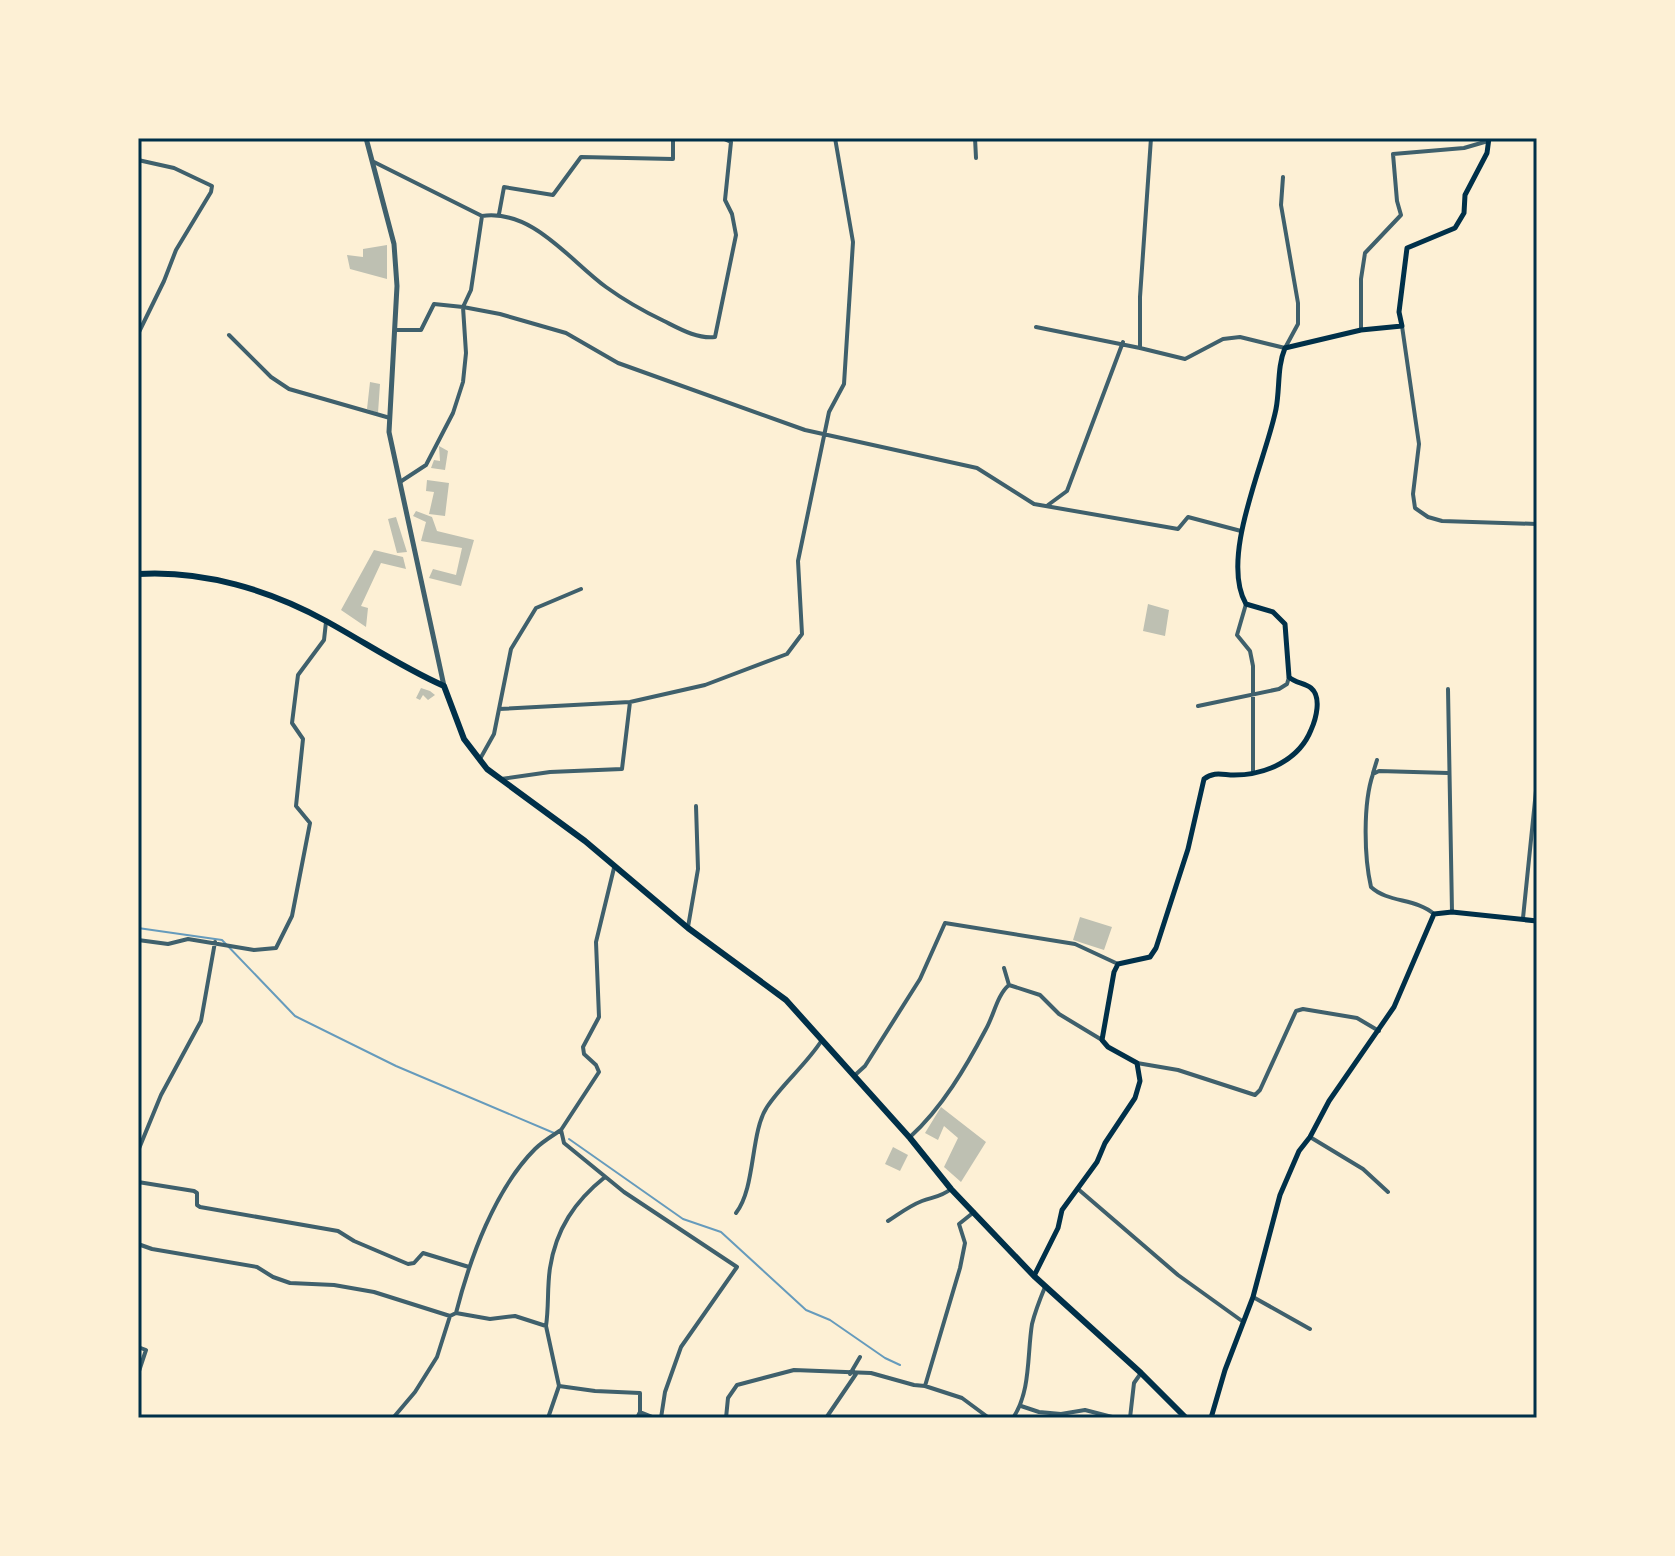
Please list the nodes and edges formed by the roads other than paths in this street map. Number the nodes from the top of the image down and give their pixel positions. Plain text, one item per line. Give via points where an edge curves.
1 (366, 138) edge
2 (673, 138) edge
3 (722, 138) edge
4 (835, 138) edge
5 (975, 138) edge
6 (1151, 138) edge
7 (1488, 139) edge
8 (976, 158) dead end
9 (138, 160) edge
10 (372, 162) junction
11 (1283, 177) dead end
12 (499, 214) junction
13 (482, 216) junction
14 (463, 307) junction
15 (1402, 326) junction
16 (1036, 327) dead end
17 (394, 330) junction
18 (1361, 330) junction
19 (138, 334) edge
20 (229, 335) dead end
21 (1123, 342) junction
22 (1140, 348) junction
23 (1285, 348) junction
24 (390, 418) junction
25 (824, 434) junction
26 (398, 483) junction
27 (1047, 506) junction
28 (1537, 524) edge
29 (1241, 531) junction
30 (138, 574) edge
31 (581, 589) dead end
32 (1246, 604) junction
33 (326, 621) junction
34 (1289, 677) junction
35 (444, 686) junction
36 (1448, 689) dead end
37 (1253, 694) junction
38 (630, 702) junction
39 (1198, 706) dead end
40 (499, 709) junction
41 (480, 759) junction
42 (1377, 760) dead end
43 (1253, 773) junction
44 (1448, 773) junction
45 (501, 779) junction
46 (1371, 781) junction
47 (1537, 781) edge
48 (696, 806) dead end
49 (615, 865) junction
50 (1452, 912) junction
51 (1434, 914) junction
52 (1523, 918) junction
53 (1537, 921) edge
54 (688, 928) junction
55 (138, 940) edge
56 (216, 942) junction
57 (1118, 964) junction
58 (1004, 968) dead end
59 (1009, 985) junction
60 (1379, 1031) junction
61 (822, 1040) junction
62 (1102, 1040) junction
63 (1137, 1063) junction
64 (854, 1076) junction
65 (561, 1130) junction
66 (1310, 1137) junction
67 (910, 1138) junction
68 (138, 1151) edge
69 (605, 1177) junction
70 (138, 1182) edge
71 (951, 1189) junction
72 (1078, 1189) junction
73 (1388, 1192) dead end
74 (974, 1212) junction
75 (736, 1213) dead end
76 (888, 1221) dead end
77 (138, 1244) edge
78 (469, 1267) junction
79 (1034, 1276) junction
80 (1045, 1285) junction
81 (1253, 1297) junction
82 (456, 1313) junction
83 (450, 1316) junction
84 (1242, 1321) junction
85 (546, 1326) junction
86 (1310, 1329) dead end
87 (138, 1347) edge
88 (860, 1357) dead end
89 (1141, 1373) junction
90 (138, 1374) edge
91 (850, 1374) junction
92 (856, 1374) junction
93 (559, 1386) junction
94 (925, 1386) junction
95 (1020, 1406) junction
96 (640, 1412) junction
97 (393, 1418) edge
98 (548, 1418) edge
99 (637, 1418) edge
100 (658, 1418) edge
101 (726, 1418) edge
102 (826, 1418) edge
103 (989, 1418) edge
104 (1013, 1418) edge
105 (1116, 1418) edge
106 (1130, 1418) edge
107 (1186, 1418) edge
108 (1211, 1418) edge

1 - 10 street
2 - 12 street via 673,159 581,157 553,195 504,187
3 - 12 street via 731,142 725,200 736,235 715,337 704,338 633,306 562,246
4 - 25 street via 853,242 844,384
5 - 8 street
6 - 22 street
7 - 15 main road via 1455,228 1407,248
7 - 18 street via 1464,148 1393,154 1401,215 1365,253
9 - 19 street via 174,168 212,186
10 - 13 street
10 - 17 street via 394,244
11 - 23 street via 1281,205 1298,303 1298,324
12 - 13 street
13 - 14 street via 471,290
14 - 17 street via 434,304 421,330
14 - 25 street via 566,333 618,363
14 - 26 street via 466,353 453,413 426,465
15 - 18 main road
15 - 28 street via 1419,444 1415,508 1442,521
16 - 21 street
17 - 24 street
18 - 23 main road
20 - 24 street via 289,389
21 - 22 street
21 - 27 street via 1067,491
22 - 23 street via 1185,359 1223,339 1240,337
23 - 29 main road via 1277,408
24 - 26 street
25 - 27 street via 977,468 1034,504
25 - 38 street via 798,561 802,634 797,642 787,654 747,671
26 - 35 street
27 - 29 street via 1178,529 1188,517
29 - 32 main road via 1239,590
30 - 33 main road via 228,582 275,596
31 - 40 street via 536,608 511,649
32 - 34 main road via 1273,612 1285,624
32 - 37 street via 1237,635 1250,651
33 - 35 main road
33 - 56 street via 324,640 298,675 292,723 303,739 296,806 310,823 292,916 276,948 254,950
34 - 37 street via 1279,689
34 - 43 main road via 1313,689 1313,726 1293,757
35 - 41 main road via 464,739
36 - 44 street
37 - 39 street
37 - 43 street
38 - 40 street
38 - 45 street via 622,769
40 - 41 street via 494,734
41 - 45 main road
42 - 46 street
43 - 57 main road via 1211,774 1204,779 1156,948 1144,960
44 - 46 street via 1389,769 1373,774
44 - 50 street
45 - 49 main road
46 - 51 street via 1366,827 1371,887
47 - 52 street
48 - 54 street via 698,869
49 - 54 main road
49 - 65 street via 596,942 599,1017 583,1047 599,1072
50 - 51 main road
50 - 52 main road
51 - 60 main road
52 - 53 main road
54 - 61 main road via 786,1000
55 - 56 street
56 - 68 street via 201,1021
57 - 62 main road
57 - 64 street via 1075,944 945,923 920,979
58 - 59 street
59 - 62 street via 1040,995 1059,1014
59 - 67 street via 954,1083
60 - 63 street via 1357,1018 1296,1011 1255,1095
60 - 66 main road
61 - 64 main road
61 - 75 street via 766,1109 746,1193
62 - 63 main road
63 - 72 main road via 1140,1081 1135,1098
64 - 67 main road
65 - 69 street via 564,1143
65 - 78 street via 536,1147 520,1167
66 - 73 street via 1363,1169
66 - 81 main road via 1280,1195
67 - 71 main road
69 - 85 street via 583,1195 560,1229 550,1268
69 - 100 street via 737,1267 681,1347
70 - 78 street via 194,1191 200,1207 338,1231 408,1264 423,1253
71 - 74 main road
71 - 76 street
72 - 79 main road via 1062,1210
72 - 84 street via 1178,1275
74 - 79 main road
74 - 94 street via 959,1224 965,1243
77 - 83 street via 257,1267 290,1283 374,1292
78 - 82 street
79 - 80 main road
80 - 89 main road
80 - 95 street via 1033,1323
81 - 84 main road
81 - 86 street
82 - 83 street
82 - 85 street via 490,1319 515,1316
83 - 97 street via 437,1357
84 - 108 main road
85 - 93 street
87 - 90 street via 146,1350
88 - 91 street
89 - 106 street via 1134,1383
89 - 107 main road
91 - 92 street
91 - 101 street via 794,1370 737,1385 728,1398
92 - 94 street
92 - 102 street
93 - 96 street via 637,1392
93 - 98 street
94 - 103 street via 962,1398
95 - 104 street
95 - 105 street via 1061,1414 1085,1410
96 - 99 street
96 - 100 street

